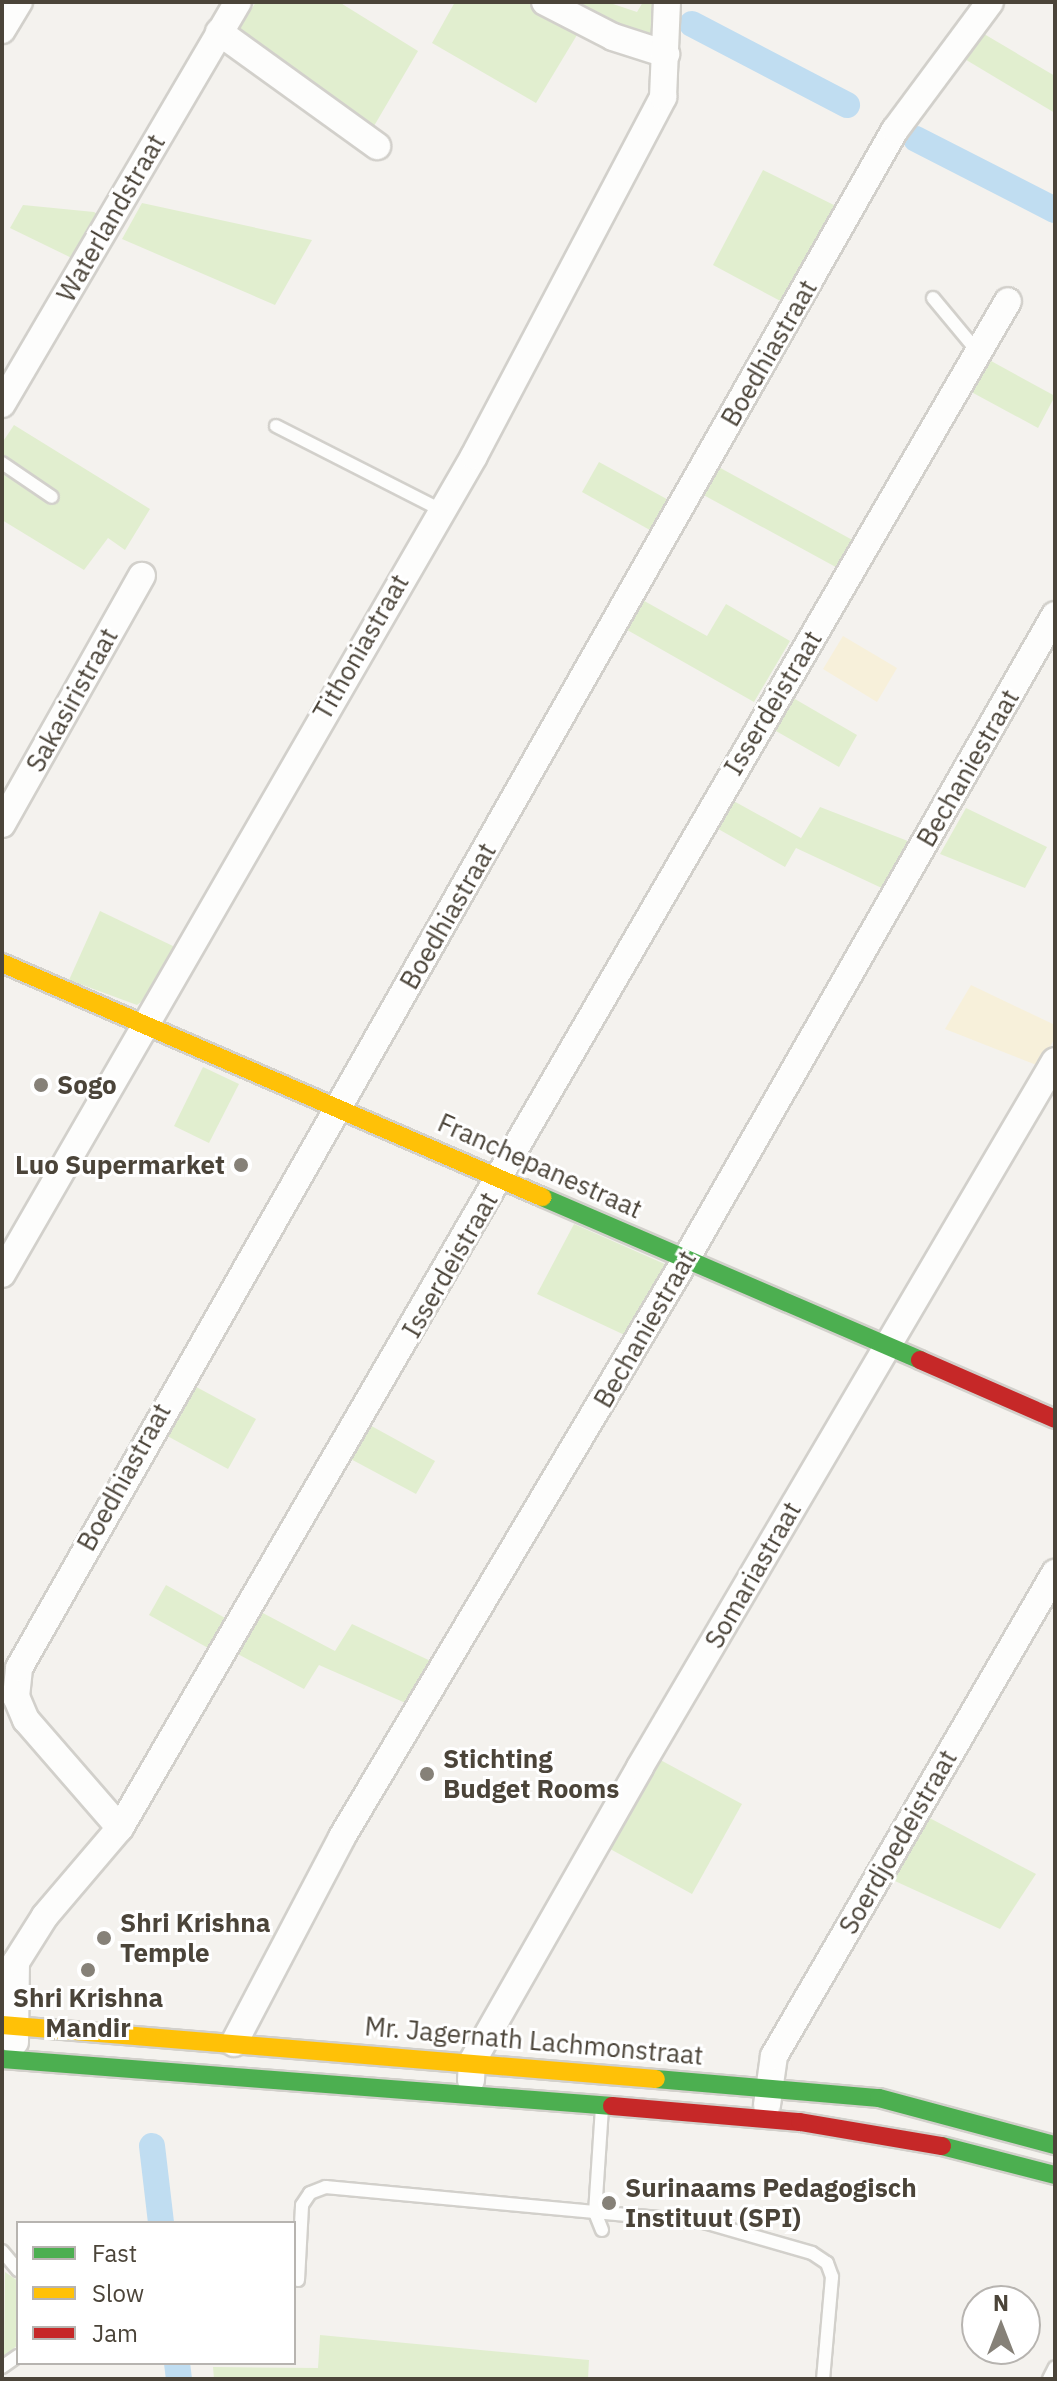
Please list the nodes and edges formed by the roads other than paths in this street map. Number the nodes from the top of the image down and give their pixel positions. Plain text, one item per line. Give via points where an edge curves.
1 (19, 2) edge
2 (238, 2) edge
3 (545, 2) edge
4 (667, 2) edge
5 (990, 2) edge
6 (2, 30) edge
7 (219, 32) junction
8 (666, 54) junction
9 (377, 146) dead end
10 (933, 298) dead end
11 (1008, 301) dead end
12 (977, 351) junction
13 (2, 404) edge
14 (276, 426) dead end
15 (2, 463) edge
16 (52, 497) dead end
17 (441, 510) junction
18 (142, 576) dead end
19 (1055, 615) edge
20 (2, 824) edge
21 (2, 963) edge
22 (142, 1025) junction
23 (1055, 1061) edge
24 (339, 1108) junction
25 (502, 1176) junction
26 (686, 1259) junction
27 (2, 1274) edge
28 (885, 1347) junction
29 (1055, 1419) edge
30 (1055, 1573) edge
31 (120, 1828) junction
32 (9, 2025) edge
33 (234, 2043) junction
34 (8, 2060) edge
35 (472, 2062) junction
36 (770, 2086) junction
37 (470, 2097) junction
38 (602, 2107) junction
39 (766, 2118) junction
40 (1055, 2145) edge
41 (1055, 2175) edge
42 (595, 2213) junction
43 (602, 2230) dead end
44 (2, 2251) edge
45 (16, 2268) edge
46 (298, 2280) dead end
47 (1055, 2367) edge
48 (823, 2379) edge
49 (1049, 2379) edge

1 - 6 street
2 - 7 street, Waterlandstraat
3 - 8 street via 613,37
4 - 8 street, Tithoniastraat
5 - 24 street, Boedhiastraat via 895,130
7 - 9 street
7 - 13 street, Waterlandstraat
8 - 17 street, Tithoniastraat via 663,97
10 - 12 lane
11 - 12 street, Isserdeistraat
12 - 25 street, Isserdeistraat
14 - 17 lane
15 - 16 lane
17 - 22 street, Tithoniastraat
18 - 20 street, Sakasiristraat
19 - 26 street, Bechaniestraat
21 - 22 main road, Franchepanestraat
22 - 24 main road, Franchepanestraat
22 - 27 street, Tithoniastraat
23 - 28 street, Somariastraat
24 - 25 main road, Franchepanestraat
24 - 31 street, Boedhiastraat via 19,1668 16,1697 26,1720
25 - 26 main road, Franchepanestraat
25 - 31 street, Isserdeistraat
26 - 28 main road, Franchepanestraat
26 - 33 street, Bechaniestraat via 342,1837
28 - 29 main road, Franchepanestraat
28 - 35 street, Somariastraat
30 - 36 street, Soerdjoedeistraat via 774,2056
31 - 32 street, Isserdeistraat via 45,1916 16,1962
32 - 33 main road, Mr. Jagernath Lachmonstraat
32 - 34 street, Isserdeistraat
33 - 35 main road, Mr. Jagernath Lachmonstraat
34 - 37 main road via 206,2071
35 - 36 main road, Mr. Jagernath Lachmonstraat
35 - 37 street, Somariastraat
36 - 39 street, Soerdjoedeistraat
36 - 40 main road, Mr. Jagernath Lachmonstraat via 879,2098
37 - 38 main road
38 - 39 main road
38 - 42 lane
39 - 41 main road via 865,2130
42 - 43 lane
42 - 46 lane via 326,2187 310,2193 302,2205
42 - 48 lane via 704,2222 812,2253 827,2263 832,2277
44 - 45 lane
47 - 49 lane

